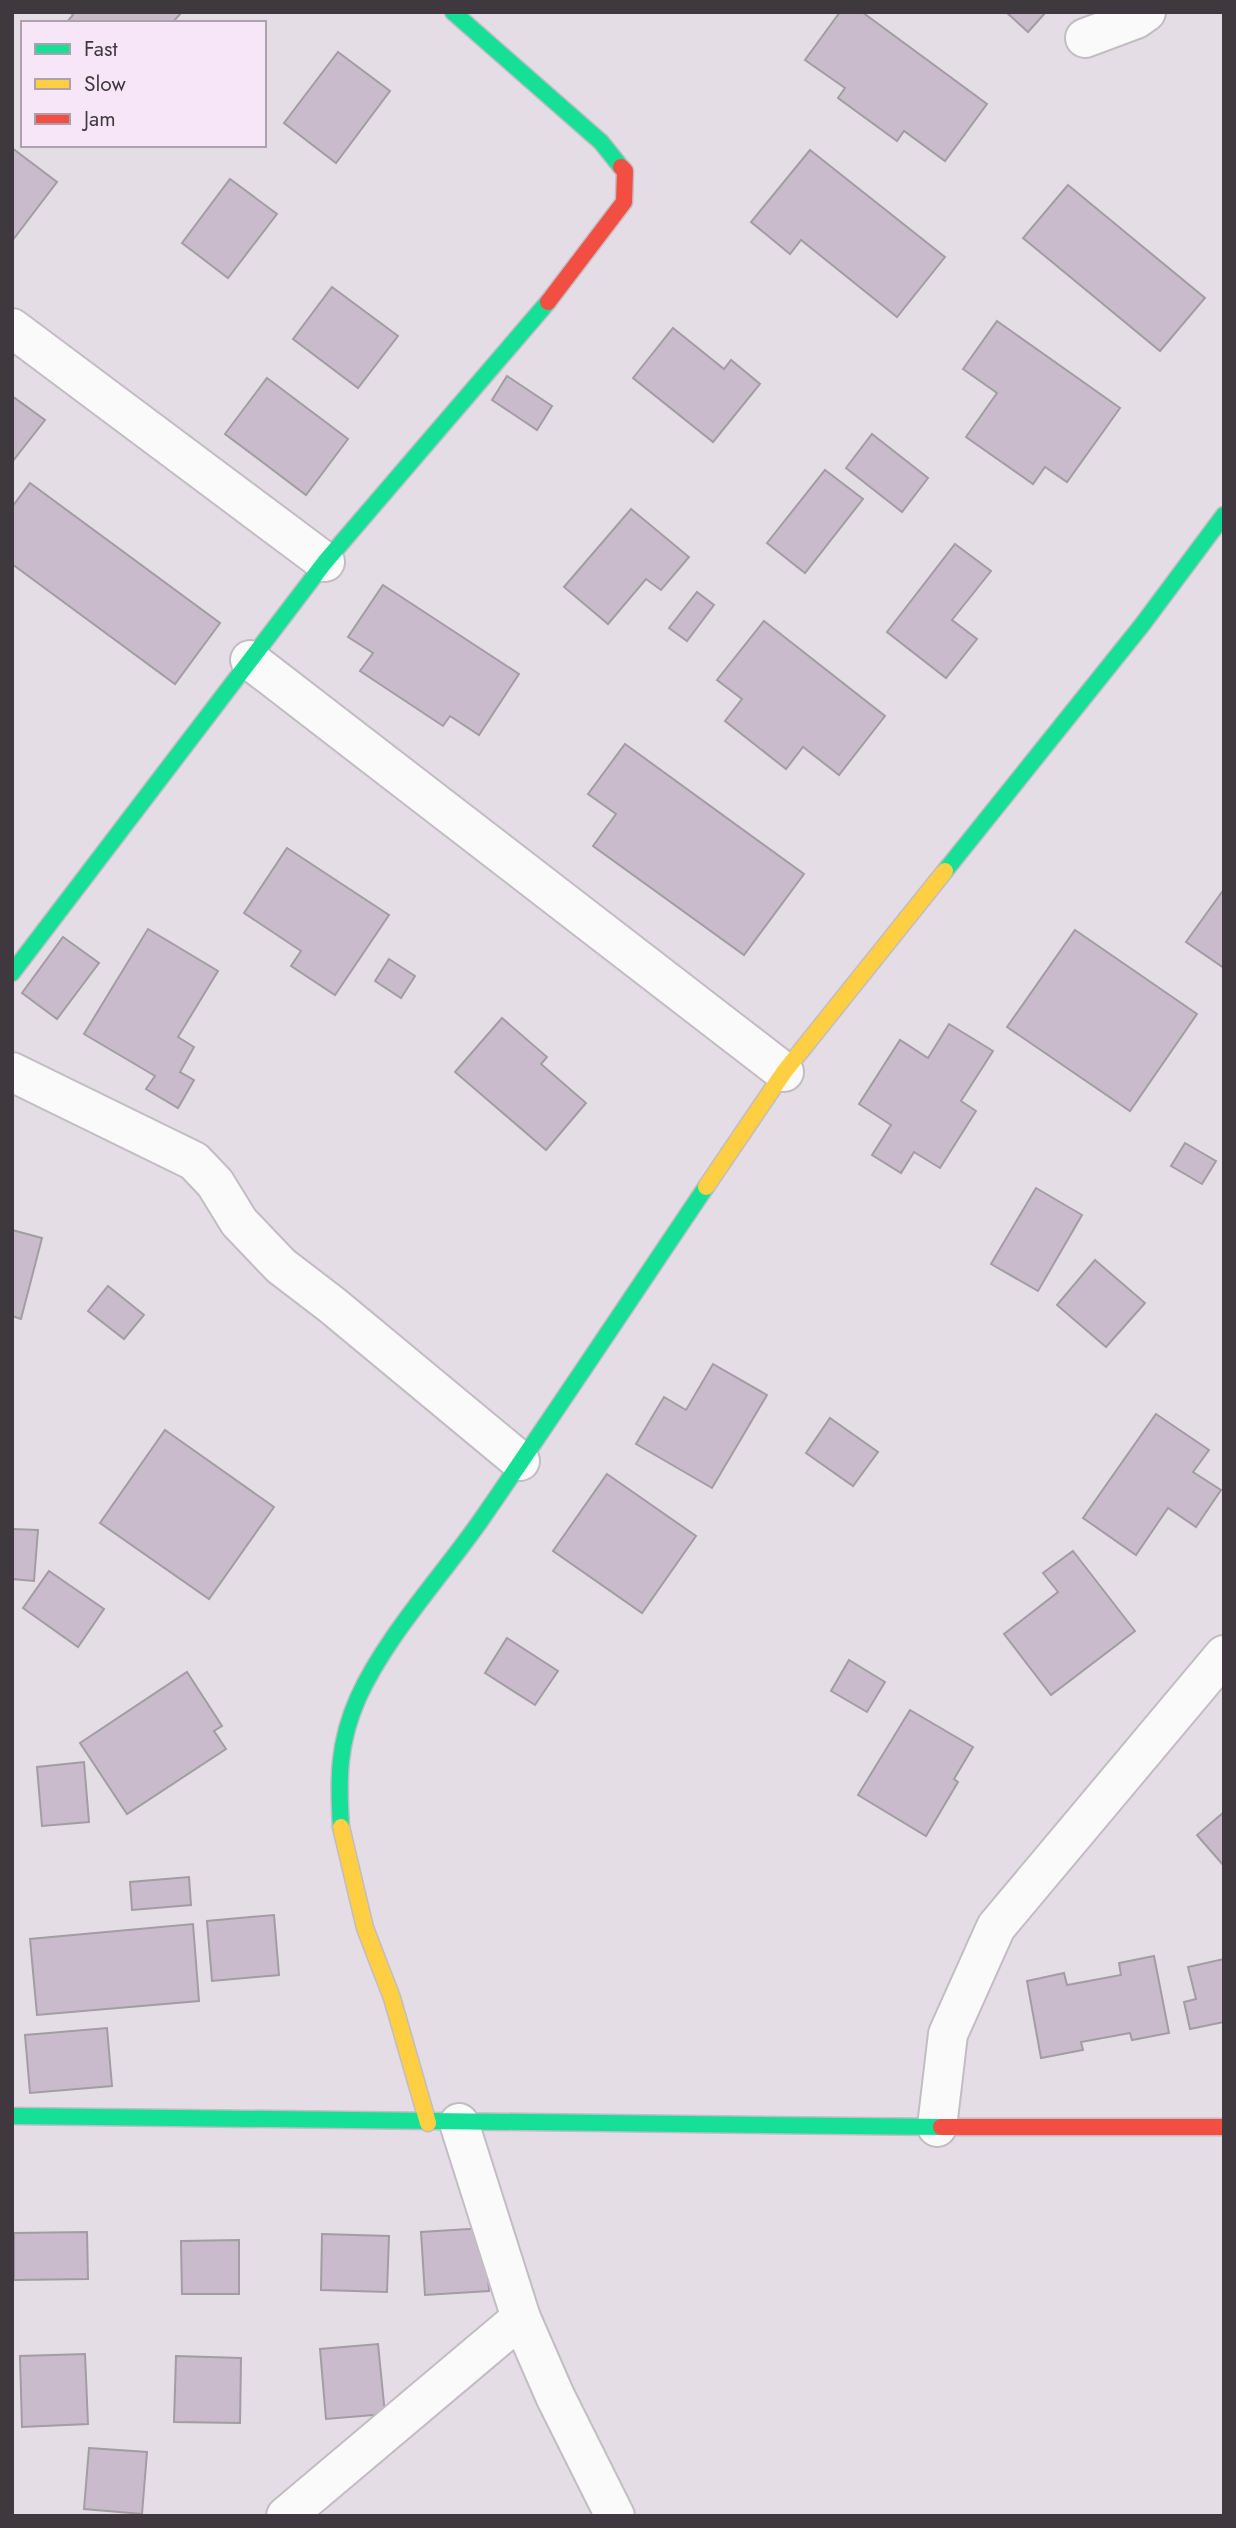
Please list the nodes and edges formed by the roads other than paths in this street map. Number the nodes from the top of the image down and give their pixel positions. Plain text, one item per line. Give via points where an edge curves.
1 (453, 12) edge
2 (1146, 12) edge
3 (1086, 38) dead end
4 (12, 328) edge
5 (1224, 515) edge
6 (325, 562) junction
7 (250, 660) junction
8 (12, 973) edge
9 (12, 1072) edge
10 (784, 1072) junction
11 (520, 1461) junction
12 (1224, 1655) edge
13 (12, 2116) edge
14 (444, 2123) junction
15 (937, 2127) junction
16 (1224, 2127) edge
17 (522, 2318) junction
18 (286, 2516) edge
19 (615, 2516) edge

1 - 6 street via 601,142 625,172 624,202 536,317
2 - 3 street
4 - 6 street
5 - 10 street via 1142,625
6 - 7 street
7 - 8 street
7 - 10 street
9 - 11 street via 194,1161 215,1183 239,1222 281,1266
10 - 11 street
11 - 14 street via 379,1659 344,1737 338,1779 341,1828 365,1928
12 - 15 street via 996,1927 948,2034
13 - 14 street
14 - 15 street
14 - 17 street via 491,2229
15 - 16 street
17 - 18 street
17 - 19 street

